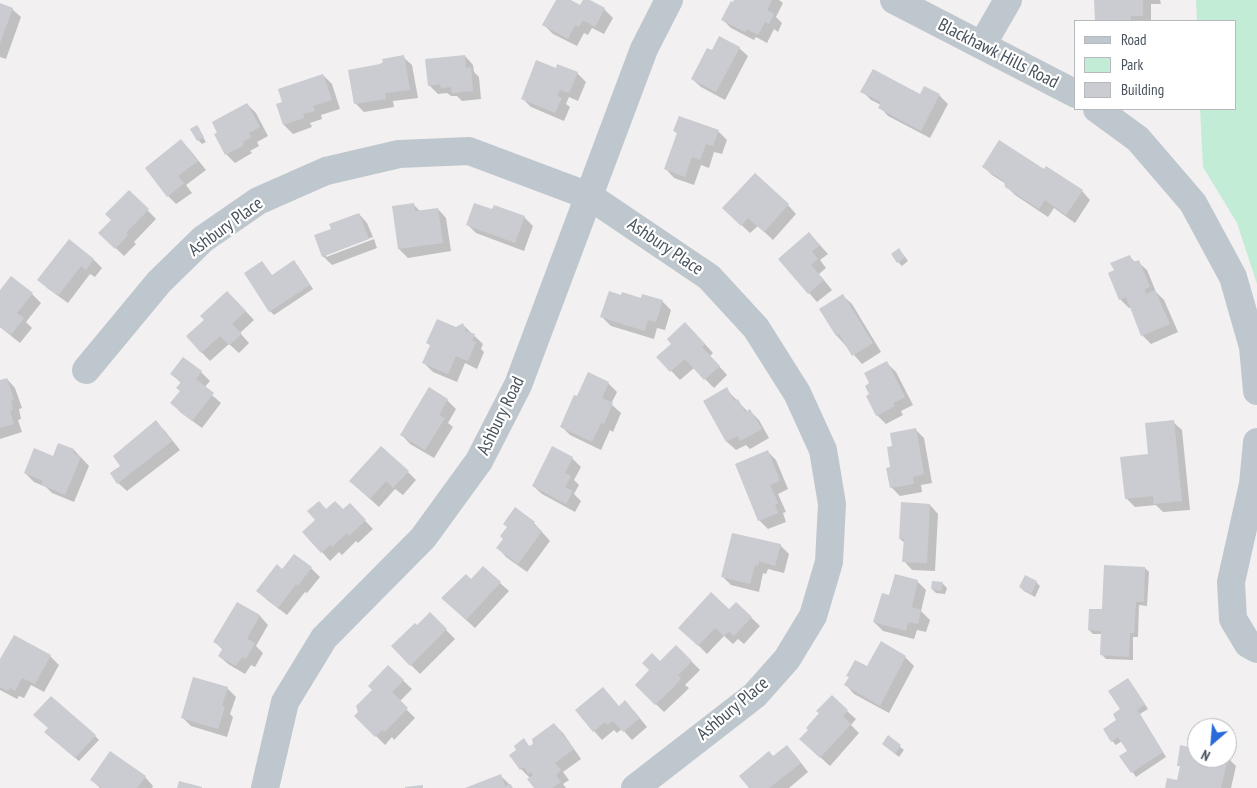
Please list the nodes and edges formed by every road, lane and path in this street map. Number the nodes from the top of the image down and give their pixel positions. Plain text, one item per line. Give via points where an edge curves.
1 (669, 0) edge
2 (894, 0) edge
3 (1008, 0) edge
4 (982, 45) junction
5 (1074, 93) edge
6 (1098, 110) edge
7 (589, 196) junction
8 (86, 370) dead end
9 (1257, 391) edge
10 (1257, 442) edge
11 (1253, 647) edge
12 (265, 788) edge
13 (635, 788) edge

1 - 7 street, Ashbury Road via 644,49
2 - 4 street, Blackhawk Hills Road
3 - 4 street
4 - 5 street, Blackhawk Hills Road
6 - 9 street via 1138,139 1193,203 1233,277 1253,347
7 - 8 street, Ashbury Place via 469,152 399,154 326,171 258,201 203,239 159,282
7 - 12 street, Ashbury Road via 518,385 480,461 423,538 324,638 285,702
7 - 13 street, Ashbury Place via 709,277 756,328 797,393 823,450 832,504 829,562 813,616 787,659 754,695
10 - 11 street via 1253,484 1230,582 1233,619

